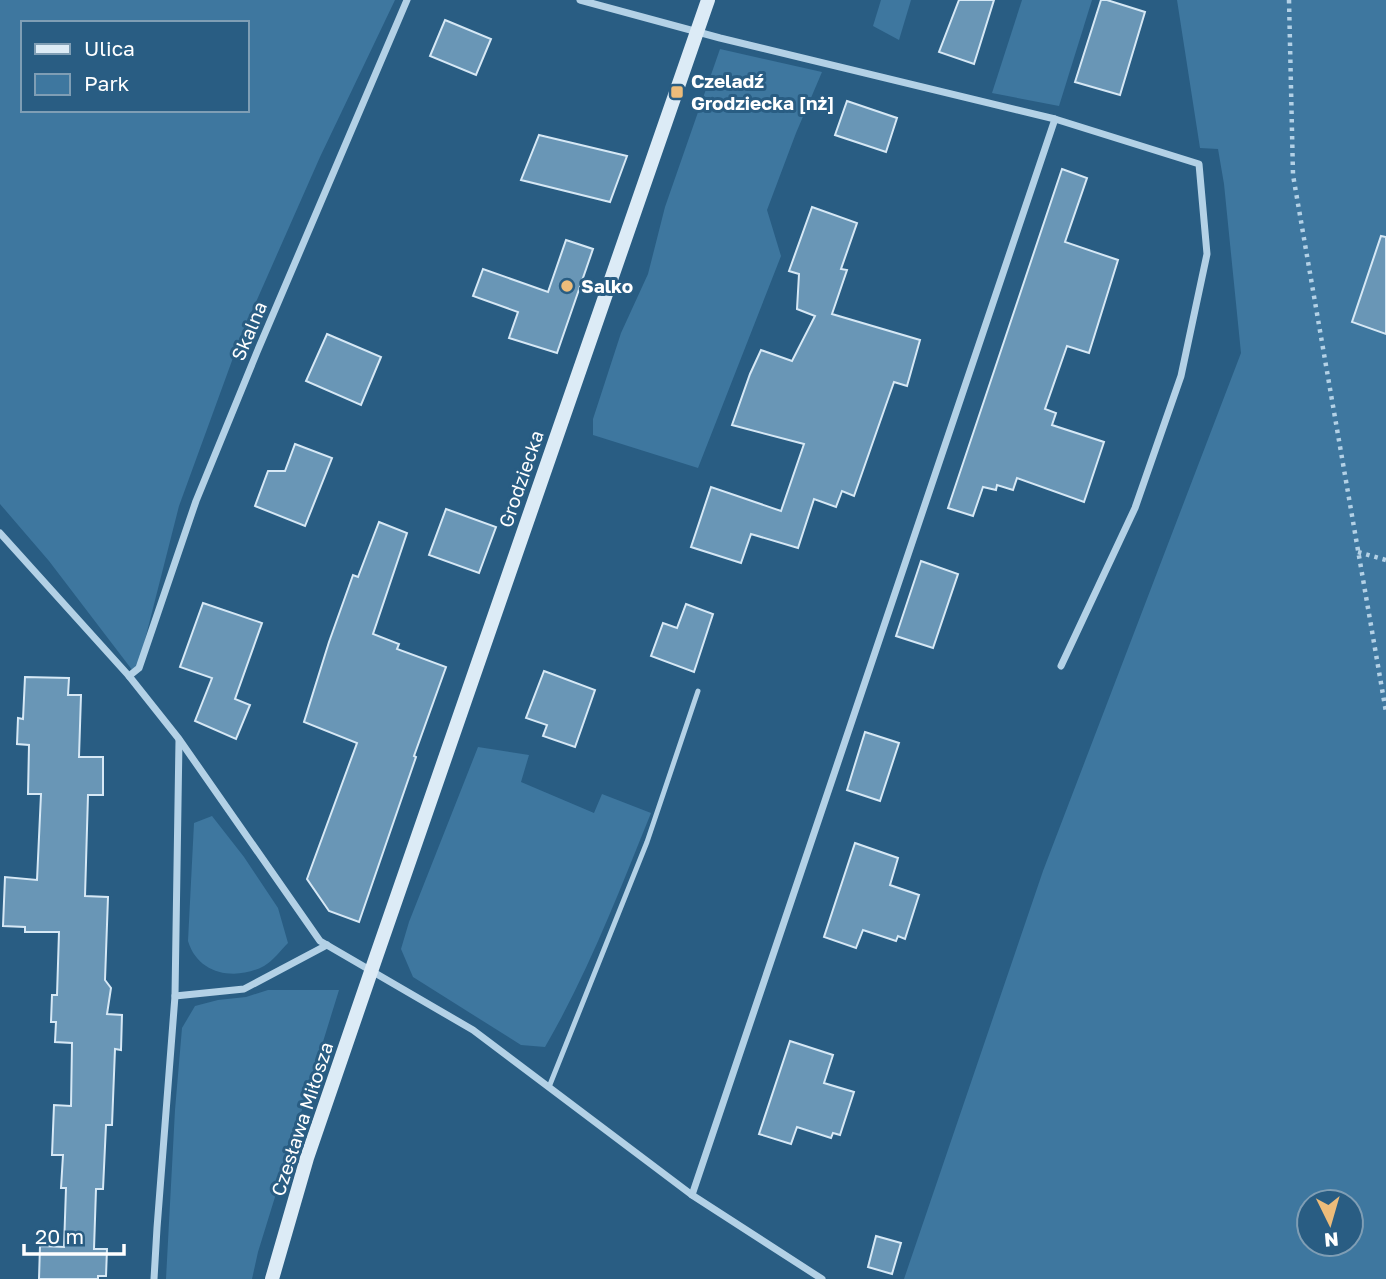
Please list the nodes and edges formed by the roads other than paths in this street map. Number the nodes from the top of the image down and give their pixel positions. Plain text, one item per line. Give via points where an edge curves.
1 (407, 0) edge
2 (580, 0) edge
3 (708, 0) edge
4 (697, 32) junction
5 (1055, 119) junction
6 (0, 533) edge
7 (1061, 666) dead end
8 (129, 676) junction
9 (698, 691) dead end
10 (179, 739) junction
11 (327, 946) junction
12 (371, 971) junction
13 (175, 996) junction
14 (549, 1087) junction
15 (692, 1195) junction
16 (154, 1279) edge
17 (272, 1279) edge
18 (822, 1279) edge

1 - 8 street, Skalna via 196,501 139,668
2 - 4 street
3 - 4 street, Grodziecka
4 - 5 street
4 - 12 street, Grodziecka
5 - 7 street via 1199,164 1207,254 1181,376 1135,508
5 - 15 street
6 - 8 street
8 - 10 street
9 - 14 lane via 647,842
10 - 11 street
10 - 13 street
11 - 12 street
11 - 13 street via 244,989
12 - 14 street via 473,1030
12 - 17 street, Czesława Miłosza via 307,1158
13 - 16 street
14 - 15 street
15 - 18 street

